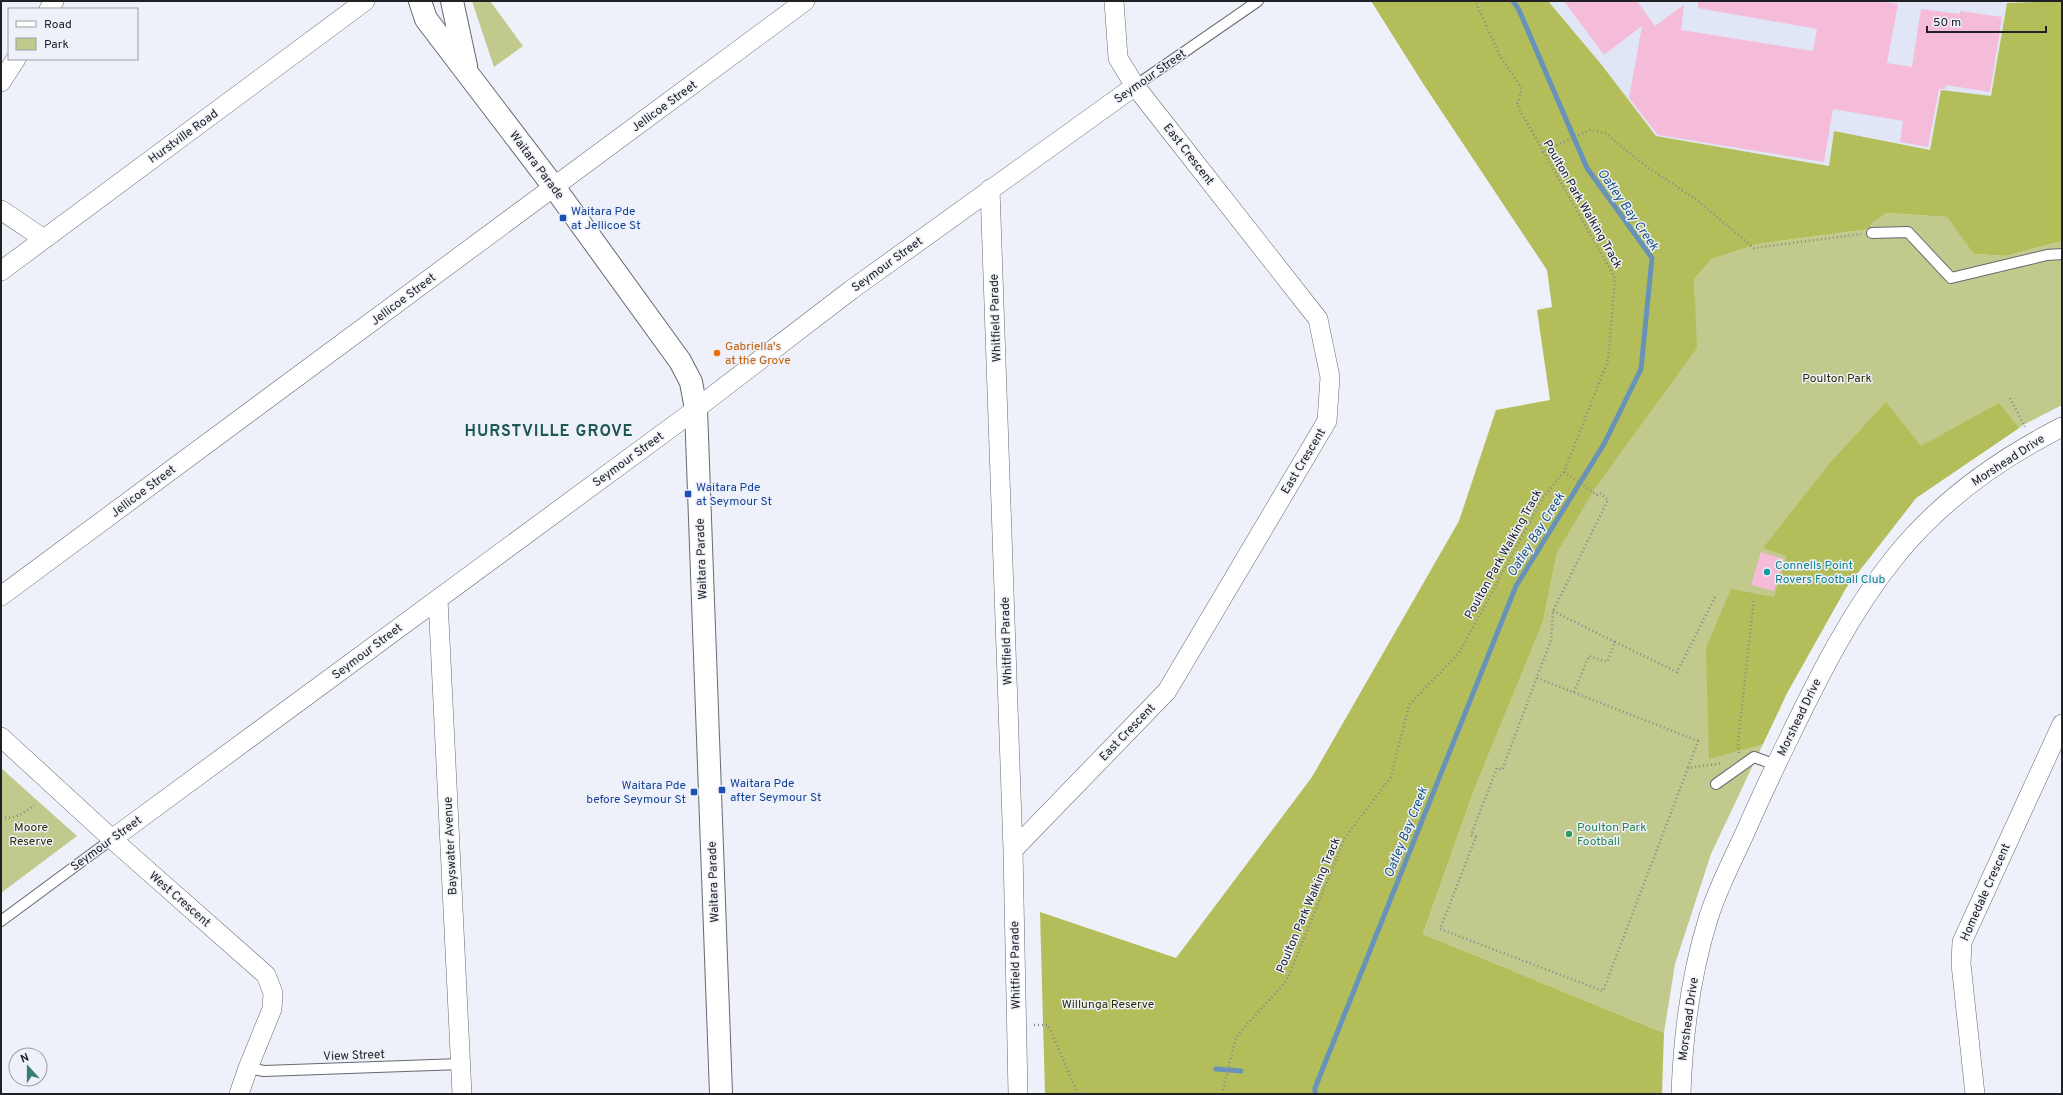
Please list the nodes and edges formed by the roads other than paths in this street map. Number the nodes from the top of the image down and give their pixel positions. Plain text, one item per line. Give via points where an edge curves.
1 (365, 1) edge
2 (406, 1) edge
3 (452, 1) edge
4 (805, 1) edge
5 (1114, 1) edge
6 (1258, 1) edge
7 (423, 10) edge
8 (15, 60) edge
9 (467, 72) junction
10 (1, 82) edge
11 (1135, 86) junction
12 (554, 187) junction
13 (990, 189) junction
14 (1, 210) edge
15 (1872, 233) road end
16 (44, 239) junction
17 (2062, 254) edge
18 (1, 271) edge
19 (696, 409) junction
20 (2062, 427) edge
21 (1, 596) edge
22 (438, 599) junction
23 (2062, 724) edge
24 (1, 737) edge
25 (1776, 764) junction
26 (1716, 784) dead end
27 (112, 839) junction
28 (1013, 850) junction
29 (1, 921) edge
30 (461, 1064) junction
31 (248, 1068) junction
32 (239, 1094) edge
33 (462, 1094) edge
34 (721, 1094) edge
35 (1018, 1094) edge
36 (1681, 1094) edge
37 (1975, 1094) edge

1 - 16 street, Hurstville Road
2 - 7 street, Waitara Parade
3 - 9 street, Waitara Parade
4 - 12 street, Jellicoe Street
5 - 11 street, East Crescent via 1118,58
6 - 11 lane, Seymour Street
7 - 9 street, Waitara Parade
8 - 10 street
9 - 12 street, Waitara Parade
11 - 13 street, Seymour Street
11 - 28 street, East Crescent via 1318,319 1330,378 1327,421 1167,691
12 - 19 street, Waitara Parade via 680,360 691,382
12 - 21 street, Jellicoe Street
13 - 19 street, Seymour Street via 851,290
13 - 28 street, Whitfield Parade
14 - 16 street
15 - 17 lane via 1908,232 1951,278 2047,255
16 - 18 street, Hurstville Road
19 - 22 street, Seymour Street
19 - 34 street, Waitara Parade
20 - 25 street, Morshead Drive via 2032,442 1982,474 1951,500 1896,556 1844,629
22 - 27 street, Seymour Street
22 - 30 street, Bayswater Avenue
23 - 37 street, Homedale Crescent via 1962,942 1961,964
24 - 27 street, West Crescent
25 - 26 lane via 1754,757
25 - 36 street, Morshead Drive via 1709,916 1688,1012
27 - 29 lane, Seymour Street
27 - 31 street, West Crescent via 266,975 273,993 272,1008
28 - 35 street, Whitfield Parade
30 - 31 lane, View Street via 264,1071
30 - 33 street, Bayswater Avenue
31 - 32 street, West Crescent

